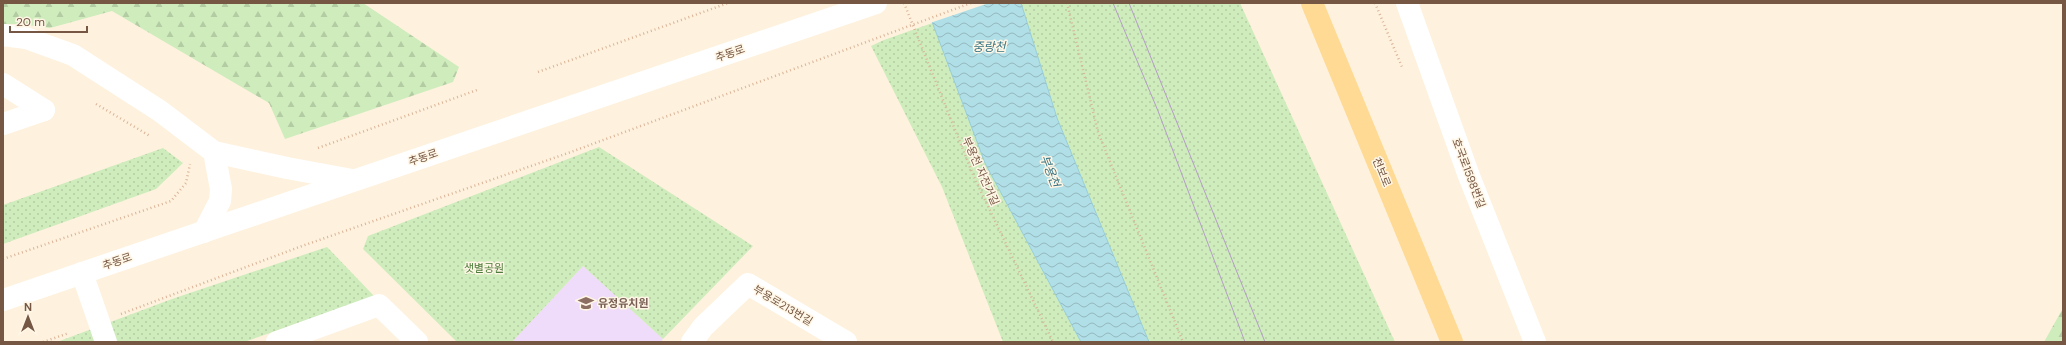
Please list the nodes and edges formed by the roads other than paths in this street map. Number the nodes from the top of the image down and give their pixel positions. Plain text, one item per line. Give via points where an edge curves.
1 (876, 3) edge
2 (1312, 3) edge
3 (1407, 3) edge
4 (3, 35) edge
5 (3, 84) edge
6 (3, 124) edge
7 (214, 152) junction
8 (356, 180) junction
9 (204, 232) junction
10 (82, 273) junction
11 (3, 300) edge
12 (106, 342) edge
13 (277, 342) edge
14 (417, 342) edge
15 (692, 342) edge
16 (846, 342) edge
17 (1452, 342) edge
18 (1535, 342) edge

1 - 8 street, 추동로
2 - 17 main road, 천보로
3 - 18 street, 호국로1598번길 via 1469,176
4 - 7 street via 26,38 73,55 160,111
5 - 6 street via 44,110
7 - 8 street
7 - 9 street via 221,189 220,201
8 - 9 street, 추동로
9 - 10 street, 추동로
10 - 11 street, 추동로
10 - 12 street
13 - 14 street via 379,305
15 - 16 street, 부용로213번길 via 703,327 748,284

